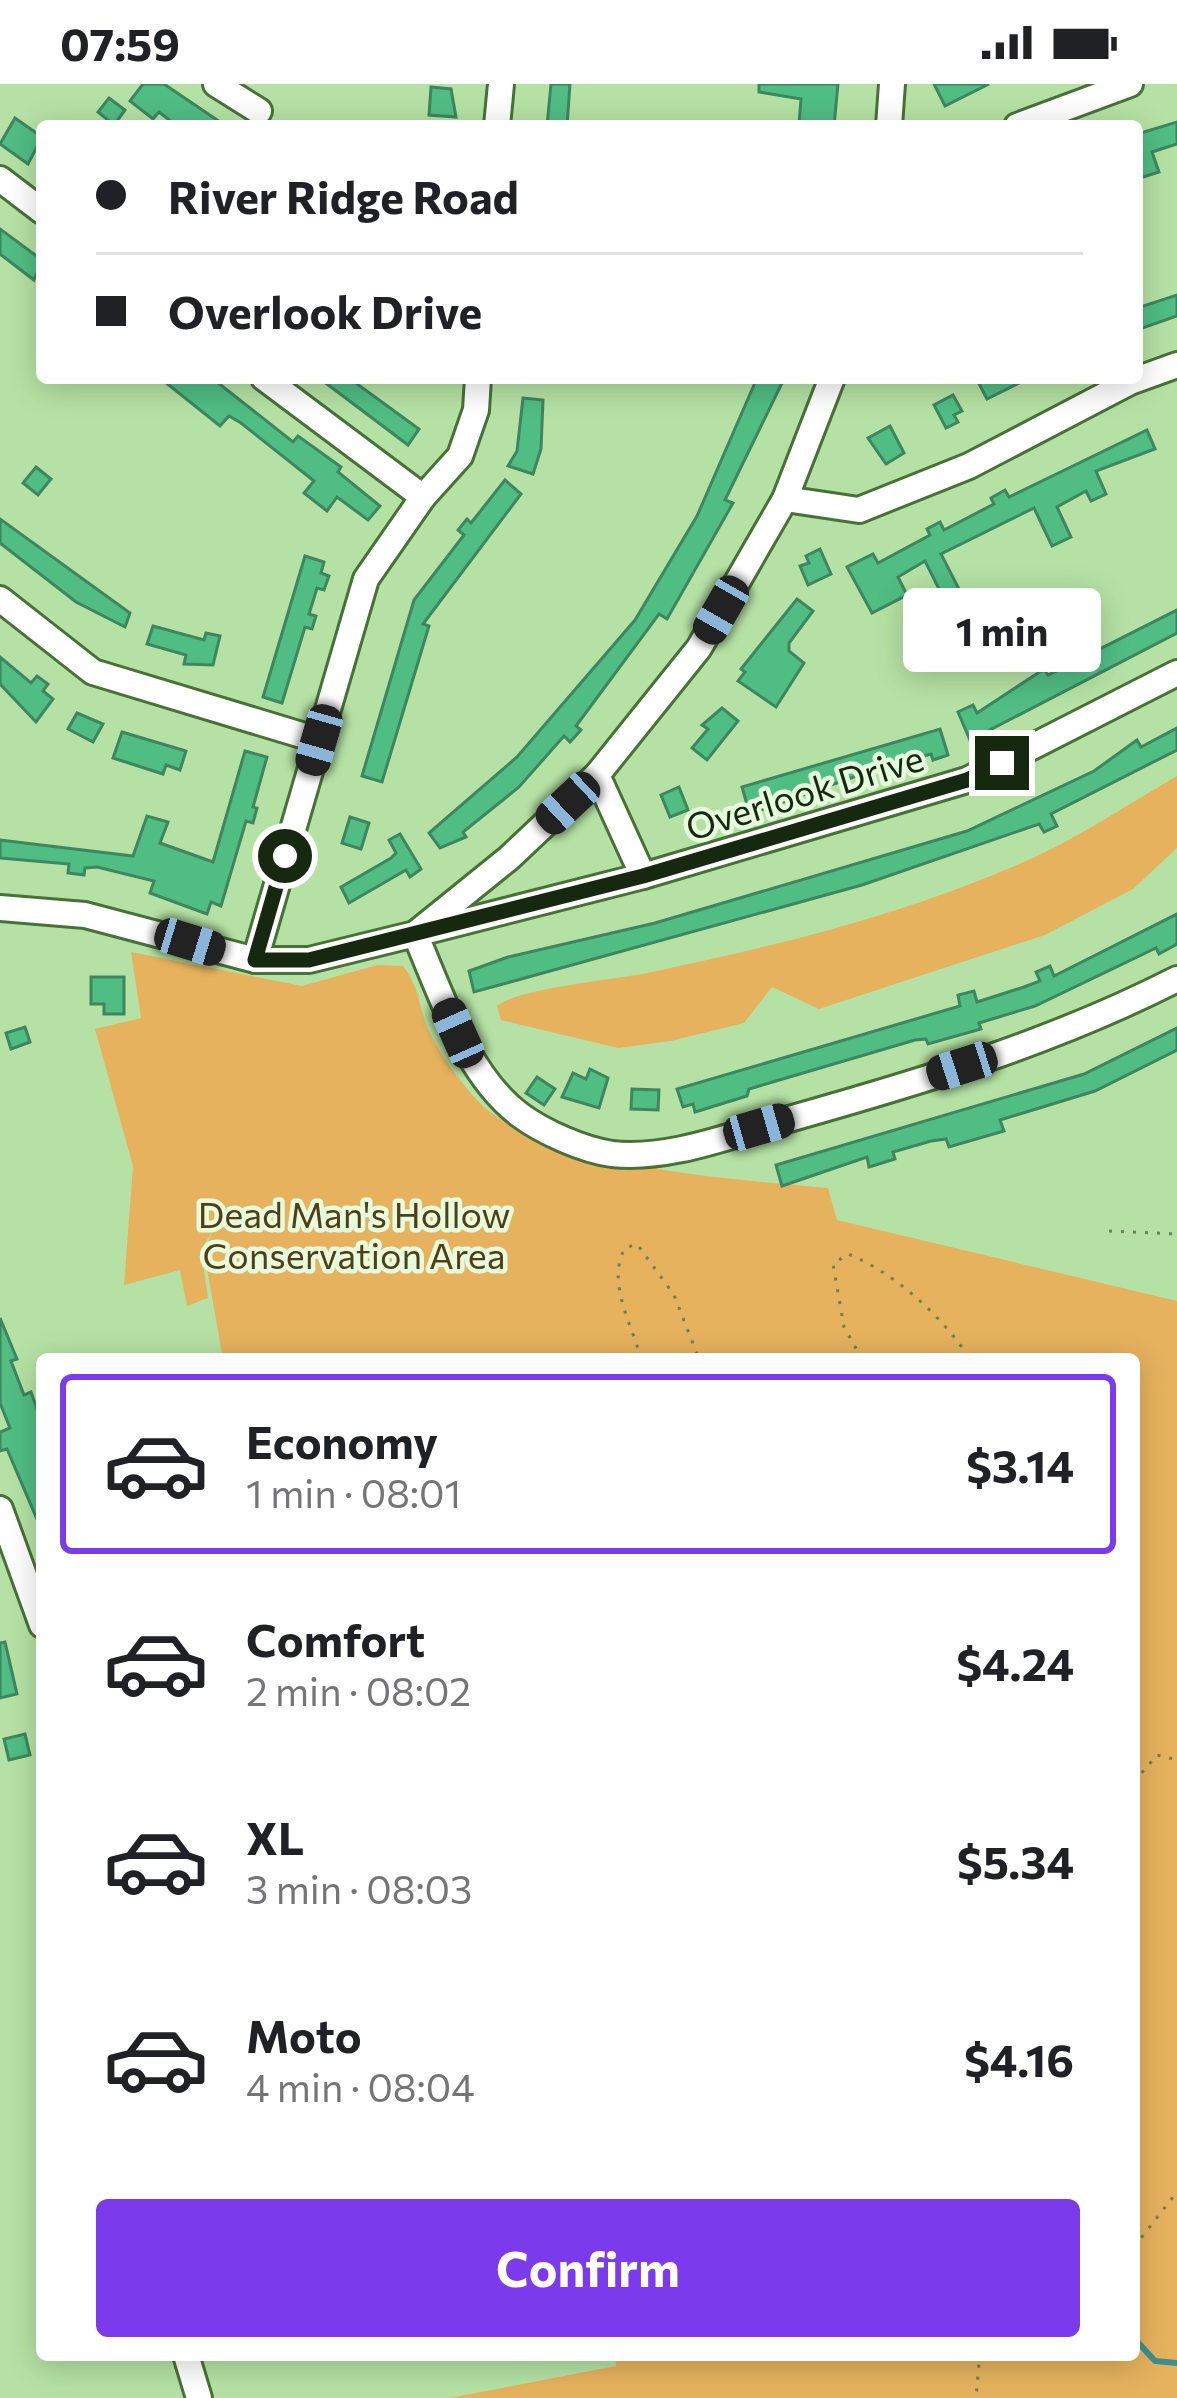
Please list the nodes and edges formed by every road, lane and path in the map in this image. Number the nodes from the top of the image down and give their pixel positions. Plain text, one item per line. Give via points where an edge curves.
1 (216, 84) edge
2 (501, 84) edge
3 (892, 84) edge
4 (1130, 84) edge
5 (259, 111) dead end
6 (498, 120) edge
7 (889, 120) edge
8 (1033, 120) edge
9 (4, 189) edge
10 (36, 208) edge
11 (1177, 365) edge
12 (1143, 377) edge
13 (272, 384) edge
14 (478, 384) edge
15 (830, 384) edge
16 (1126, 384) edge
17 (423, 497) junction
18 (785, 499) junction
19 (0, 599) edge
20 (1177, 673) edge
21 (319, 740) junction
22 (597, 775) junction
23 (643, 876) junction
24 (0, 908) edge
25 (416, 934) junction
26 (255, 960) junction
27 (1177, 979) edge
28 (1109, 1232) dead end
29 (1177, 1234) edge
30 (639, 1353) edge
31 (697, 1353) edge
32 (859, 1353) edge
33 (966, 1353) edge
34 (0, 1509) edge
35 (36, 1608) edge
36 (1177, 1760) edge
37 (1140, 1775) edge
38 (1177, 2192) edge
39 (1140, 2239) edge
40 (188, 2361) edge
41 (977, 2361) edge
42 (199, 2398) edge
43 (976, 2398) edge

1 - 5 street
2 - 6 street
3 - 7 street
4 - 8 street
9 - 10 street
11 - 12 street
13 - 17 street
14 - 17 street via 460,456
15 - 18 street
16 - 18 street via 969,466 860,510
17 - 21 street via 366,579
18 - 22 street via 700,648
19 - 21 street via 93,672
20 - 23 street, Overlook Drive via 967,780
21 - 26 street
22 - 23 street
22 - 25 street
23 - 25 street, Overlook Drive
24 - 26 street, Overlook Drive via 85,915
25 - 26 street, Overlook Drive via 309,960
25 - 27 street via 458,1033 506,1102 548,1132 610,1154 682,1149 875,1095 1091,1022
28 - 29 path
30 - 31 path via 616,1262 637,1244 674,1295
32 - 33 path via 844,1327 833,1264 848,1254 877,1266 948,1326
34 - 35 street
36 - 37 path via 1157,1756
38 - 39 path
40 - 42 street
41 - 43 path

